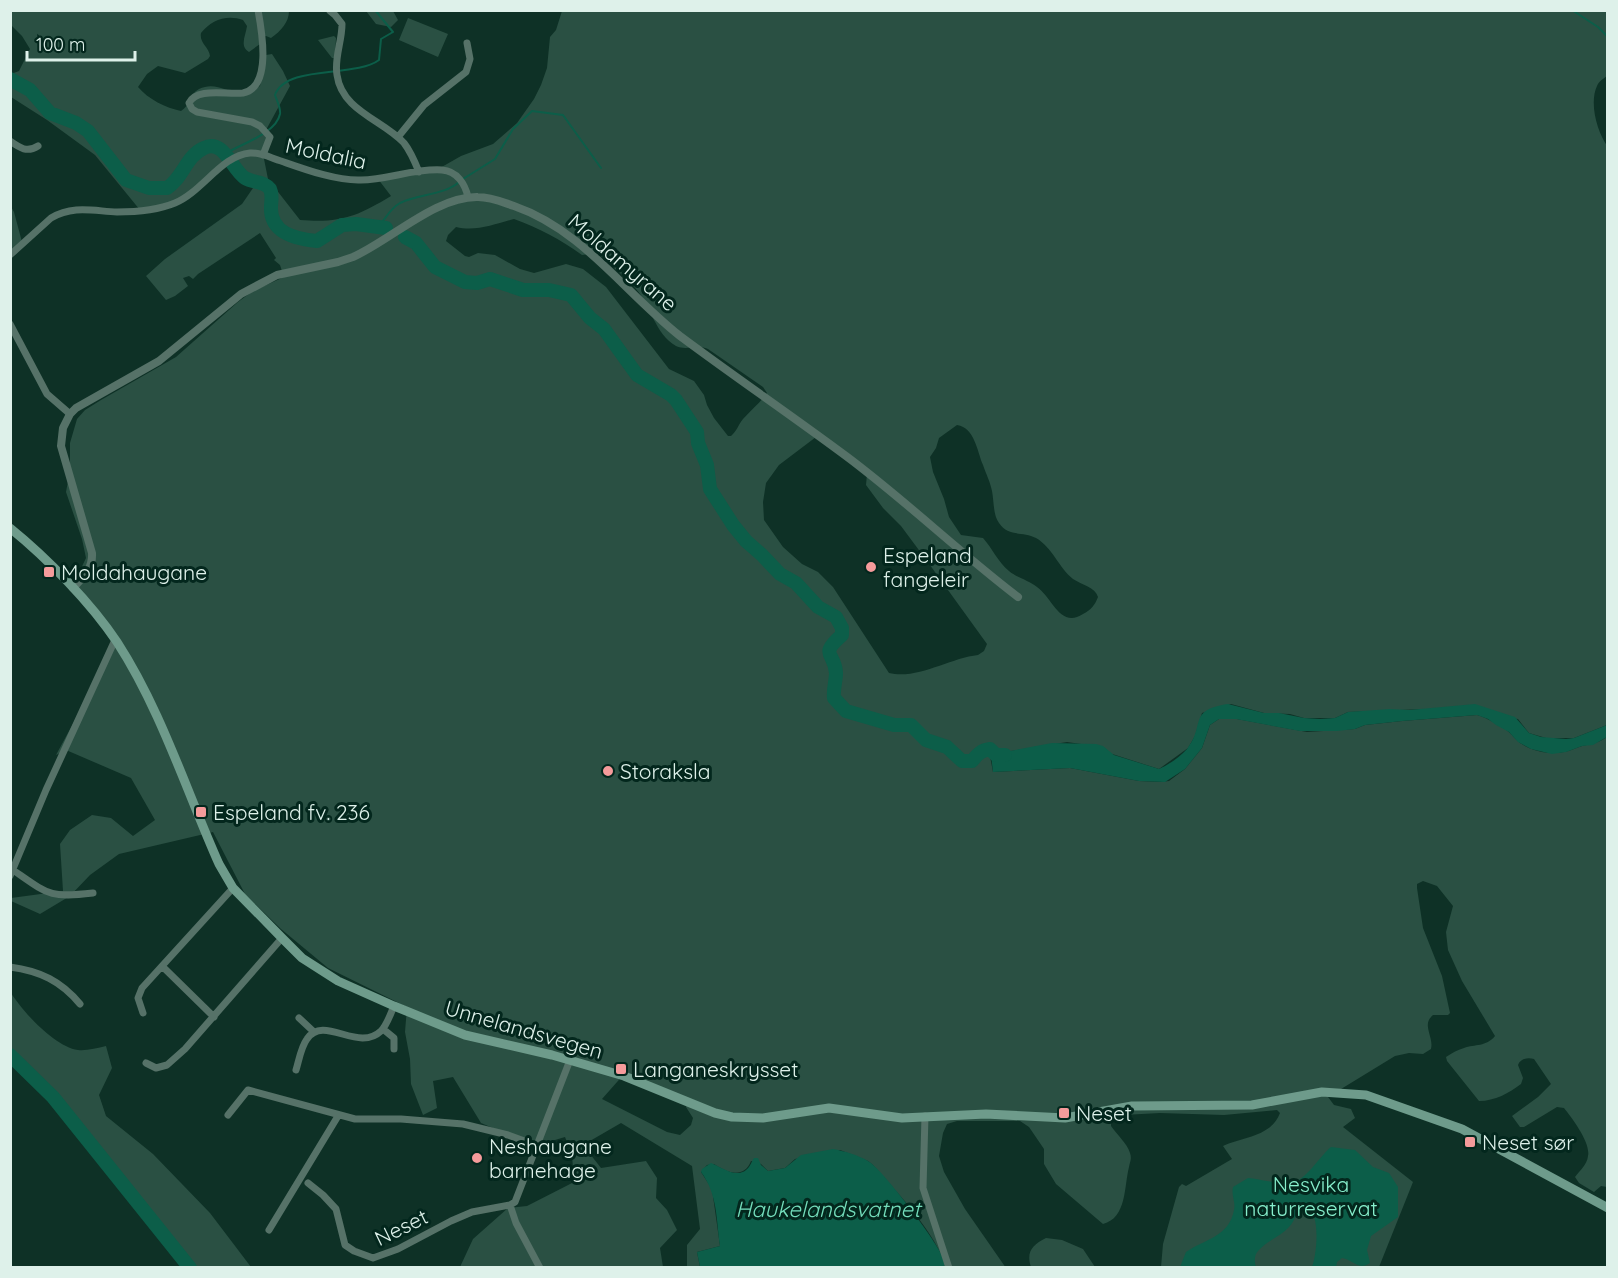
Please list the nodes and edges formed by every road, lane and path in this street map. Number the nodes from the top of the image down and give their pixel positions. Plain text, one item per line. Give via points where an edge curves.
1 (258, 10) edge
2 (330, 12) edge
3 (467, 43) dead end
4 (398, 137) junction
5 (10, 141) edge
6 (38, 146) dead end
7 (263, 155) junction
8 (419, 172) junction
9 (468, 197) junction
10 (10, 255) edge
11 (10, 324) edge
12 (70, 414) junction
13 (10, 528) edge
14 (73, 588) junction
15 (1018, 597) dead end
16 (115, 640) junction
17 (12, 873) edge
18 (233, 888) junction
19 (93, 893) dead end
20 (282, 938) junction
21 (10, 967) edge
22 (163, 967) junction
23 (80, 1004) dead end
24 (394, 1006) junction
25 (143, 1013) dead end
26 (214, 1017) junction
27 (299, 1018) dead end
28 (383, 1029) junction
29 (314, 1032) junction
30 (394, 1049) dead end
31 (570, 1060) junction
32 (146, 1063) dead end
33 (296, 1070) dead end
34 (228, 1115) dead end
35 (338, 1116) junction
36 (925, 1116) junction
37 (538, 1146) junction
38 (308, 1183) dead end
39 (510, 1205) junction
40 (1608, 1208) edge
41 (269, 1230) dead end
42 (540, 1268) edge
43 (949, 1268) edge

1 - 7 street, Moldalia via 261,70 254,89 232,94 200,93 189,103 197,112 252,122 270,137
2 - 4 street, Moldalia via 342,24 336,69 339,86 348,100
3 - 4 street, Moldalia via 470,59 466,72 424,105
4 - 8 street, Moldalia
5 - 6 street via 28,150
7 - 8 street, Moldalia via 355,180
7 - 10 street, Moldalia via 249,153 235,158 191,195 175,203 139,212 76,209 58,214
8 - 9 street, Moldalia via 452,173 463,183
9 - 12 street, Moldamyrane via 440,207 353,257 266,279 231,301 159,361
9 - 15 street, Moldamyrane via 494,199 519,207 571,236 678,334 848,457
11 - 12 street via 47,393
12 - 14 street via 61,446 92,553 92,565
13 - 14 main road, Unnelandsvegen
14 - 16 main road, Unnelandsvegen
16 - 17 street
16 - 18 main road, Unnelandsvegen via 143,689
17 - 19 street via 51,895
18 - 20 main road, Unnelandsvegen
18 - 22 street
20 - 24 main road, Unnelandsvegen via 320,971
20 - 26 street
21 - 23 street via 54,980
22 - 25 street via 139,993
22 - 26 street
24 - 28 street
24 - 31 main road, Unnelandsvegen via 465,1035
26 - 32 street via 167,1065 156,1068
27 - 29 street
28 - 29 street via 363,1039 328,1030
28 - 30 street via 394,1038
29 - 33 street via 305,1041
31 - 36 main road, Unnelandsvegen via 732,1117 763,1118 829,1108 902,1118
31 - 37 street
34 - 35 street via 248,1090
35 - 37 street via 463,1124
35 - 41 street
36 - 40 main road, Unnelandsvegen via 1065,1118 1132,1106 1252,1105 1322,1092 1366,1095 1462,1129
36 - 43 street via 922,1188
37 - 39 street via 521,1190
38 - 39 street, Neset via 336,1209 345,1245 373,1258 472,1212
39 - 42 street

